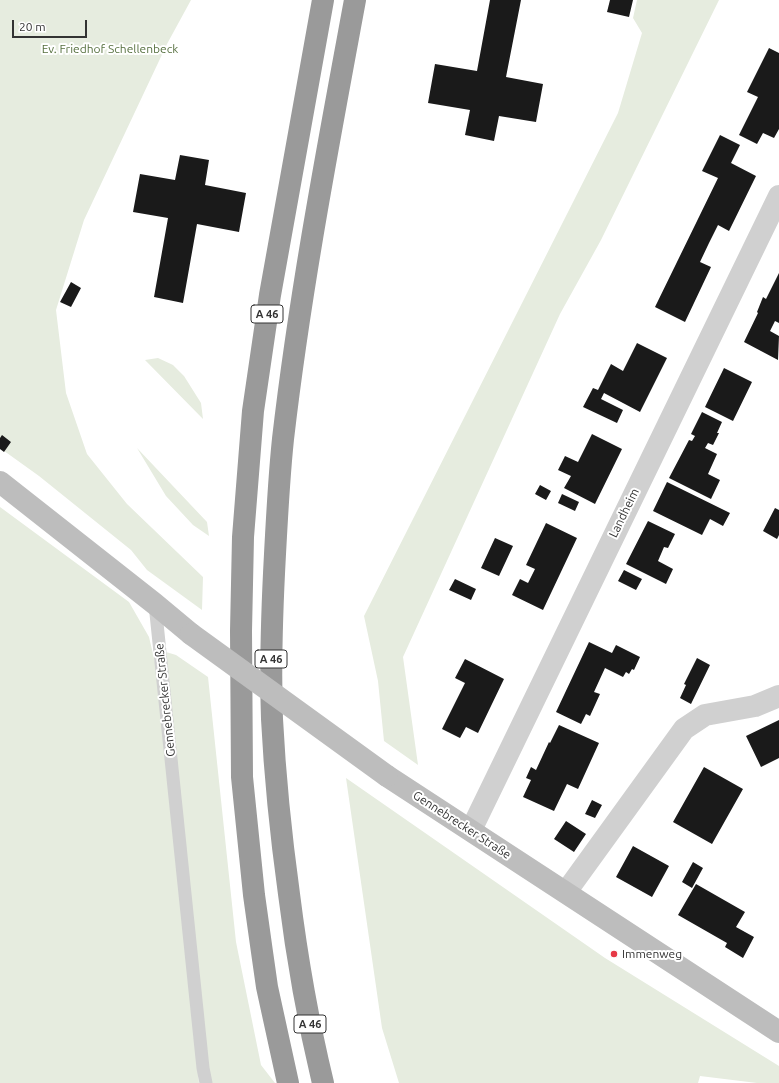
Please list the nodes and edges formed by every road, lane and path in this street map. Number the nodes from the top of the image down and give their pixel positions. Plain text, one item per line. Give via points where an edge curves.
1 (323, 0) edge
2 (355, 0) edge
3 (779, 196) edge
4 (0, 482) edge
5 (155, 604) junction
6 (779, 696) edge
7 (471, 830) junction
8 (566, 892) junction
9 (779, 1032) edge
10 (206, 1083) edge
11 (288, 1083) edge
12 (323, 1083) edge

1 - 11 highway, A 46 via 268,310 253,411 243,537 242,777 254,895 267,987
2 - 12 highway, A 46 via 294,353 283,442 271,656 272,718 280,825 298,964
3 - 7 street, Landheim
4 - 5 main road, Gennebrecker Straße
5 - 7 main road, Gennebrecker Straße, bridge via 191,634 387,776
5 - 10 lane, Gennebrecker Straße
6 - 8 street via 755,706 705,715 684,729
7 - 8 main road, Gennebrecker Straße
8 - 9 main road, Gennebrecker Straße

